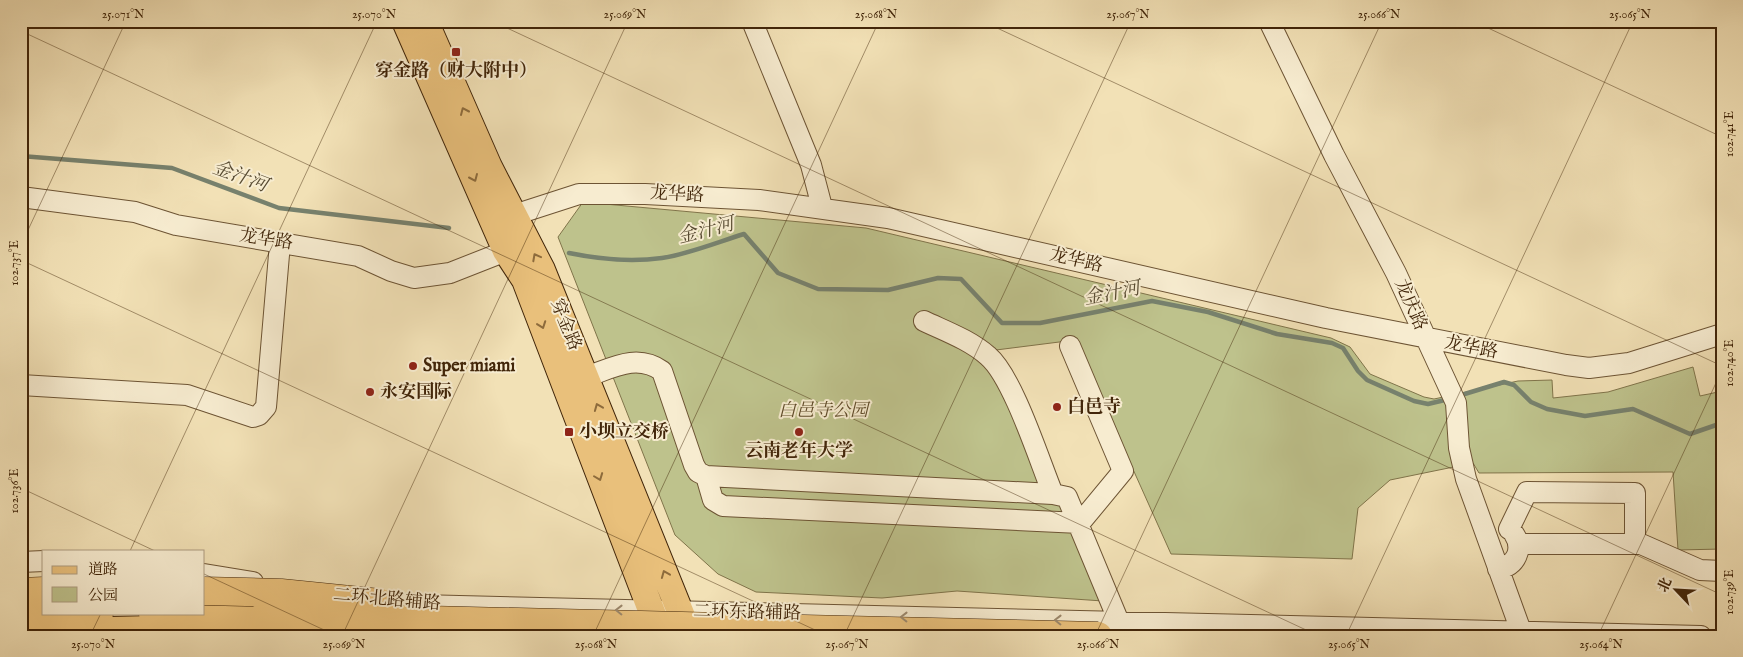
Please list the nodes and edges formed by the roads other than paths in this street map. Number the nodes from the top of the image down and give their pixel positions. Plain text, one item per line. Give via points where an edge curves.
1 (405, 21) edge
2 (425, 21) edge
3 (752, 21) edge
4 (1269, 21) edge
5 (21, 197) edge
6 (822, 207) junction
7 (514, 215) junction
8 (280, 243) junction
9 (506, 251) junction
10 (924, 321) dead end
11 (1722, 334) edge
12 (1426, 339) junction
13 (1070, 346) dead end
14 (586, 377) junction
15 (21, 385) edge
16 (706, 476) junction
17 (1053, 494) junction
18 (1080, 523) junction
19 (1485, 530) junction
20 (1514, 537) junction
21 (1635, 544) junction
22 (42, 561) edge
23 (21, 562) edge
24 (1498, 570) junction
25 (1722, 571) edge
26 (42, 573) edge
27 (21, 574) edge
28 (205, 574) edge
29 (205, 586) edge
30 (42, 591) edge
31 (205, 591) edge
32 (21, 592) edge
33 (265, 592) junction
34 (419, 605) junction
35 (651, 611) junction
36 (680, 611) junction
37 (205, 613) edge
38 (73, 614) edge
39 (795, 614) junction
40 (21, 616) edge
41 (572, 616) junction
42 (952, 618) junction
43 (1108, 629) edge
44 (1521, 631) junction
45 (21, 632) edge
46 (274, 632) junction
47 (451, 636) edge
48 (599, 636) edge
49 (661, 636) edge
50 (690, 636) edge
51 (764, 636) edge
52 (1036, 636) edge
53 (1701, 636) edge

1 -> 9 main road, 穿金路
7 -> 2 main road, 穿金路 via 489,167
3 - 6 street via 811,165
4 - 12 street, 龙庆路
5 - 8 street, 龙华路 via 135,212 176,225
6 - 7 street, 龙华路 via 750,199 579,194
6 - 12 street, 龙华路 via 888,218
14 -> 7 main road, 穿金路 via 542,270
8 - 9 street, 龙华路 via 358,256 414,278 450,273
8 - 15 street via 266,406 259,415 253,416 187,395
9 -> 35 main road, 穿金路 via 525,280
10 - 17 street via 964,340 988,356 1005,377
11 - 12 street, 龙华路 via 1630,363 1589,368
12 - 19 street, 龙庆路 via 1452,396 1466,479
13 - 18 street via 1123,472
14 - 16 street via 636,361 652,364 662,371 694,465
36 -> 14 main road, 穿金路
16 - 17 street
16 - 18 street via 713,500 723,506
17 - 18 street via 1067,497
18 - 43 street
19 - 20 street via 1497,526
19 - 24 street, 龙庆路
20 - 21 street
20 - 21 street via 1527,492 1635,493
20 - 24 street via 1514,562
21 - 25 street via 1642,544 1700,570
22 - 23 street
24 - 44 street, 龙庆路
26 - 27 highway
28 - 34 street, 二环北路辅路 via 358,600
29 - 33 highway, bridge
30 - 32 highway
31 - 33 highway, bridge
33 - 41 highway, bridge
34 - 41 street, 二环北路辅路
34 - 46 street via 370,610
35 - 36 street, 二环东路辅路
35 -> 41 street, 二环东路辅路
35 - 49 main road, 穿金路
36 - 39 street, 二环东路辅路
36 - 50 main road, 穿金路
37 - 41 highway, bridge
38 - 40 highway
42 -> 39 street, 二环东路辅路
39 - 51 street via 774,621
41 - 43 highway, bridge
41 - 48 street via 589,616
43 -> 42 street, 二环东路辅路
42 - 52 street via 991,622
43 - 44 street, 二环东路辅路
44 - 53 street, 二环东路辅路
45 - 46 main road via 119,628
46 - 47 main road

